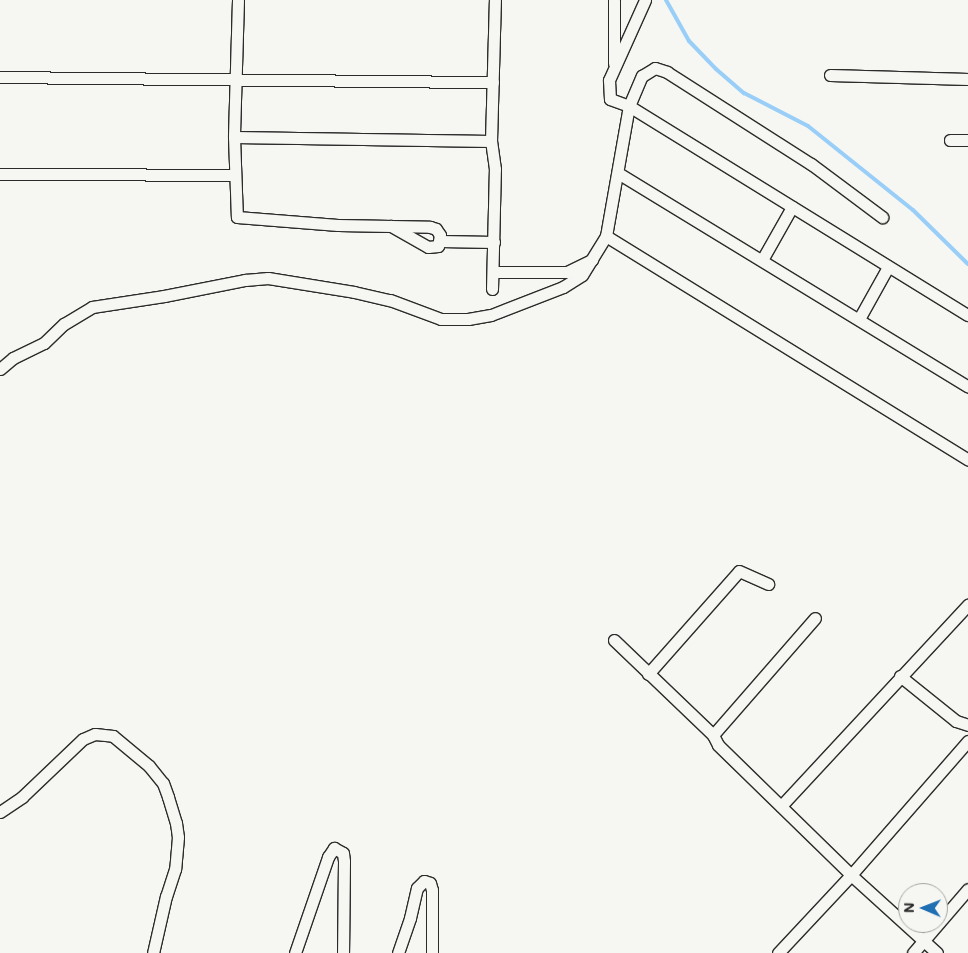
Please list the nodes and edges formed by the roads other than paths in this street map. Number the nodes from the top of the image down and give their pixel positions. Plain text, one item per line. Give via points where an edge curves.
1 (238, 0) edge
2 (494, 0) edge
3 (614, 0) edge
4 (645, 0) edge
5 (614, 68) junction
6 (830, 76) dead end
7 (0, 77) edge
8 (968, 79) edge
9 (235, 80) junction
10 (493, 82) junction
11 (628, 106) junction
12 (234, 137) junction
13 (950, 140) dead end
14 (968, 140) edge
15 (491, 141) junction
16 (618, 173) junction
17 (0, 174) edge
18 (234, 175) junction
19 (792, 207) junction
20 (882, 217) dead end
21 (391, 226) junction
22 (606, 236) junction
23 (440, 241) junction
24 (494, 242) junction
25 (592, 260) junction
26 (762, 260) junction
27 (888, 267) junction
28 (493, 272) junction
29 (492, 289) dead end
30 (968, 315) edge
31 (859, 319) junction
32 (0, 369) edge
33 (968, 387) edge
34 (968, 460) edge
35 (768, 584) dead end
36 (968, 605) edge
37 (815, 618) dead end
38 (614, 640) dead end
39 (648, 674) junction
40 (900, 676) junction
41 (956, 721) junction
42 (968, 725) edge
43 (713, 735) junction
44 (968, 742) edge
45 (781, 806) junction
46 (0, 812) edge
47 (851, 875) junction
48 (968, 889) edge
49 (924, 941) junction
50 (153, 953) edge
51 (296, 953) edge
52 (343, 953) edge
53 (398, 953) edge
54 (432, 953) edge
55 (778, 953) edge
56 (913, 953) edge
57 (937, 953) edge

1 - 9 street
2 - 10 street
3 - 5 street
4 - 5 street
5 - 11 street via 609,80 610,99
6 - 8 street
7 - 9 street
9 - 10 street
9 - 12 street
10 - 15 street
11 - 16 street
11 - 19 street
11 - 20 street via 642,76 649,70 660,68 811,164
12 - 15 street
12 - 18 street
13 - 14 street
15 - 24 street via 495,169
16 - 22 street
16 - 26 street
17 - 18 street
18 - 21 street via 235,213 240,218
19 - 26 street
19 - 27 street
21 - 23 street via 436,229
21 - 23 street via 428,247 436,248
22 - 25 street
22 - 34 street
23 - 24 street
24 - 28 street
25 - 28 street via 567,272
25 - 32 street via 582,276 563,287 500,312 468,319 441,319 390,300 268,278 107,303 78,313 44,343 13,358
26 - 31 street
27 - 30 street
27 - 31 street
28 - 29 street
31 - 33 street
35 - 39 street via 739,571
36 - 40 street
37 - 43 street
38 - 39 street
39 - 43 street
40 - 41 street
40 - 45 street
41 - 42 street
41 - 44 street
43 - 45 street via 718,745
44 - 47 street
45 - 47 street
46 - 50 street via 22,797 83,739 96,734 113,736 150,766 163,783 178,837 175,869
47 - 49 street
47 - 55 street
48 - 49 street
49 - 56 street
49 - 57 street
51 - 52 street via 328,857 334,848 343,853 344,861
53 - 54 street via 417,888 424,881 430,883 432,890

